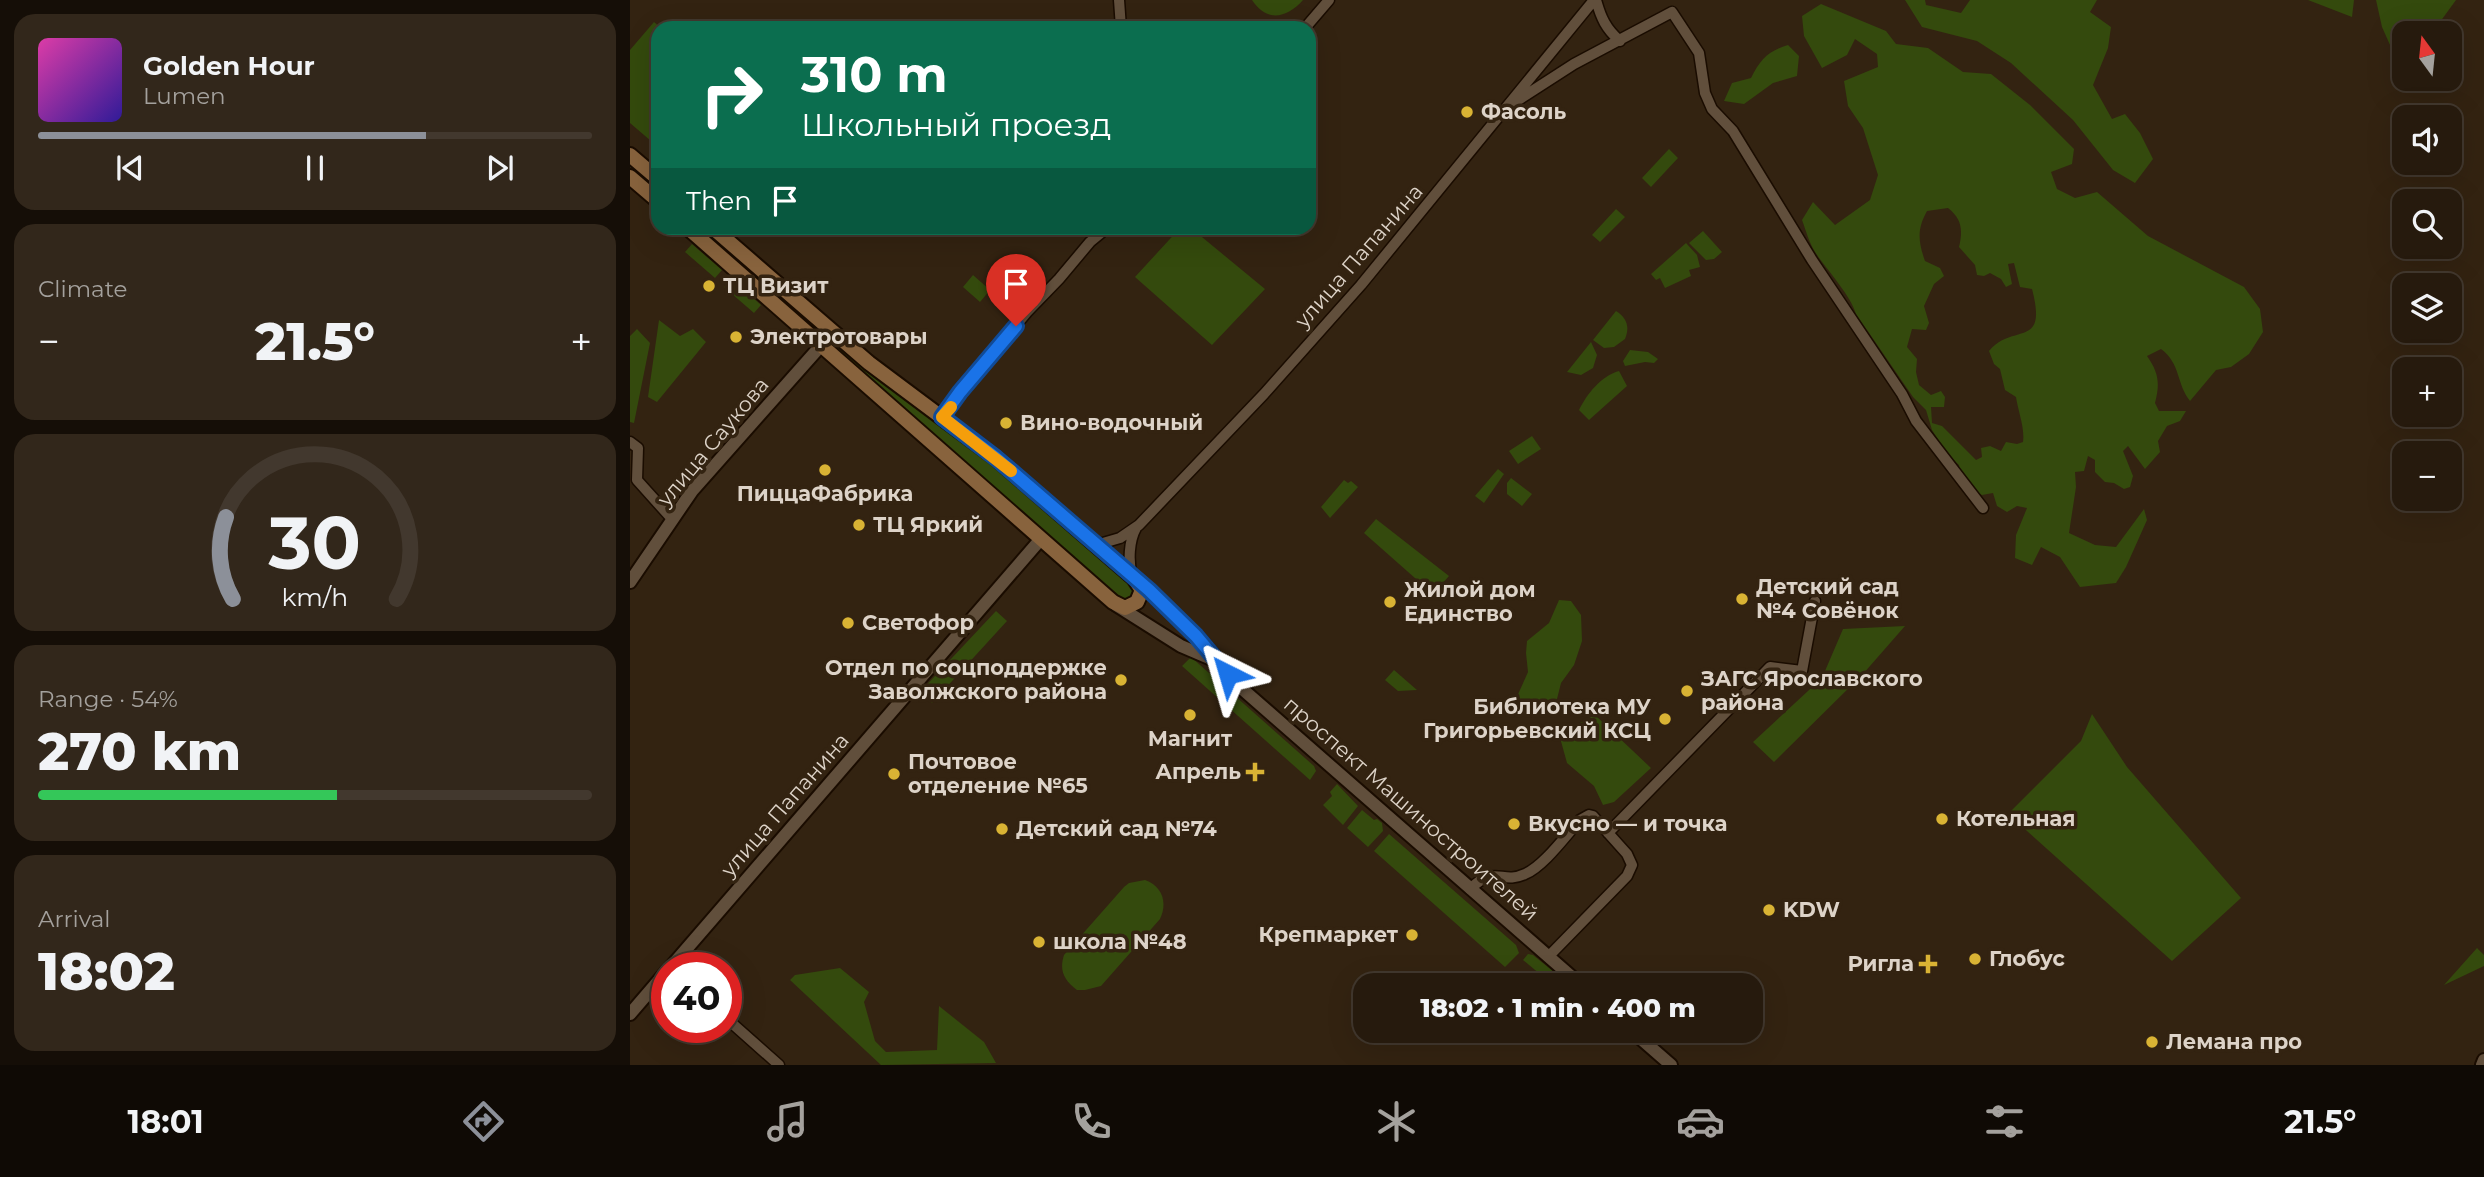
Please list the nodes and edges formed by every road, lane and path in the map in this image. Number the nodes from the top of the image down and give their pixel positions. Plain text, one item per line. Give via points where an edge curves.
1 (1119, 0) edge
2 (1329, 0) edge
3 (1584, 0) edge
4 (1595, 0) edge
5 (1584, 12) junction
6 (1120, 21) edge
7 (1311, 21) edge
8 (1620, 41) junction
9 (1508, 106) junction
10 (630, 155) edge
11 (651, 173) edge
12 (630, 177) edge
13 (651, 195) edge
14 (696, 235) edge
15 (721, 235) edge
16 (1098, 235) edge
17 (833, 332) junction
18 (821, 345) junction
19 (893, 382) junction
20 (879, 396) junction
21 (942, 417) junction
22 (630, 442) edge
23 (1983, 508) dead end
24 (672, 519) junction
25 (1139, 525) junction
26 (1040, 540) junction
27 (1096, 545) junction
28 (1134, 578) junction
29 (630, 582) edge
30 (1815, 601) dead end
31 (1116, 604) junction
32 (1216, 661) junction
33 (1608, 833) junction
34 (1470, 889) junction
35 (684, 952) edge
36 (1548, 957) junction
37 (1567, 973) edge
38 (651, 989) edge
39 (630, 1012) edge
40 (742, 1032) edge
41 (1646, 1043) edge
42 (779, 1065) edge
43 (1671, 1065) edge

1 - 6 street
2 - 7 street
3 - 5 street
4 - 5 street, улица Папанина
4 - 8 street via 1601,19
5 - 9 street, улица Папанина
8 - 9 street
8 - 23 street via 1672,12 1699,53 1712,109 1733,131 1916,421
9 - 25 street, улица Папанина via 1361,285
10 - 11 main road
12 - 13 main road
14 - 18 main road, проспект Машиностроителей
15 - 17 main road, проспект Машиностроителей
16 - 21 street via 1027,312
17 - 18 street, улица Саукова
17 - 19 main road, проспект Машиностроителей
18 - 20 main road, проспект Машиностроителей
18 - 24 street, улица Саукова
19 - 20 main road
19 - 21 main road, проспект Машиностроителей
20 - 26 main road, проспект Машиностроителей
21 - 27 main road, проспект Машиностроителей
22 - 24 street via 638,448 637,480
24 - 29 street, улица Саукова
25 - 27 street, улица Папанина via 1120,538
25 - 28 street, улица Папанина via 1132,539
26 - 31 main road, проспект Машиностроителей
26 - 35 street, улица Папанина
27 - 28 main road, проспект Машиностроителей
28 - 31 main road via 1141,587 1139,600 1128,607
28 - 32 street, проспект Машиностроителей via 1187,626
30 - 33 street via 1802,671 1770,667
31 - 32 street, проспект Машиностроителей via 1181,646
32 - 34 street, проспект Машиностроителей
33 - 34 street via 1593,816 1585,817 1529,873 1513,878 1485,876
33 - 36 street via 1632,864 1627,876
34 - 36 street, проспект Машиностроителей
36 - 37 street, проспект Машиностроителей
38 - 39 street, улица Папанина
40 - 42 street
41 - 43 street

